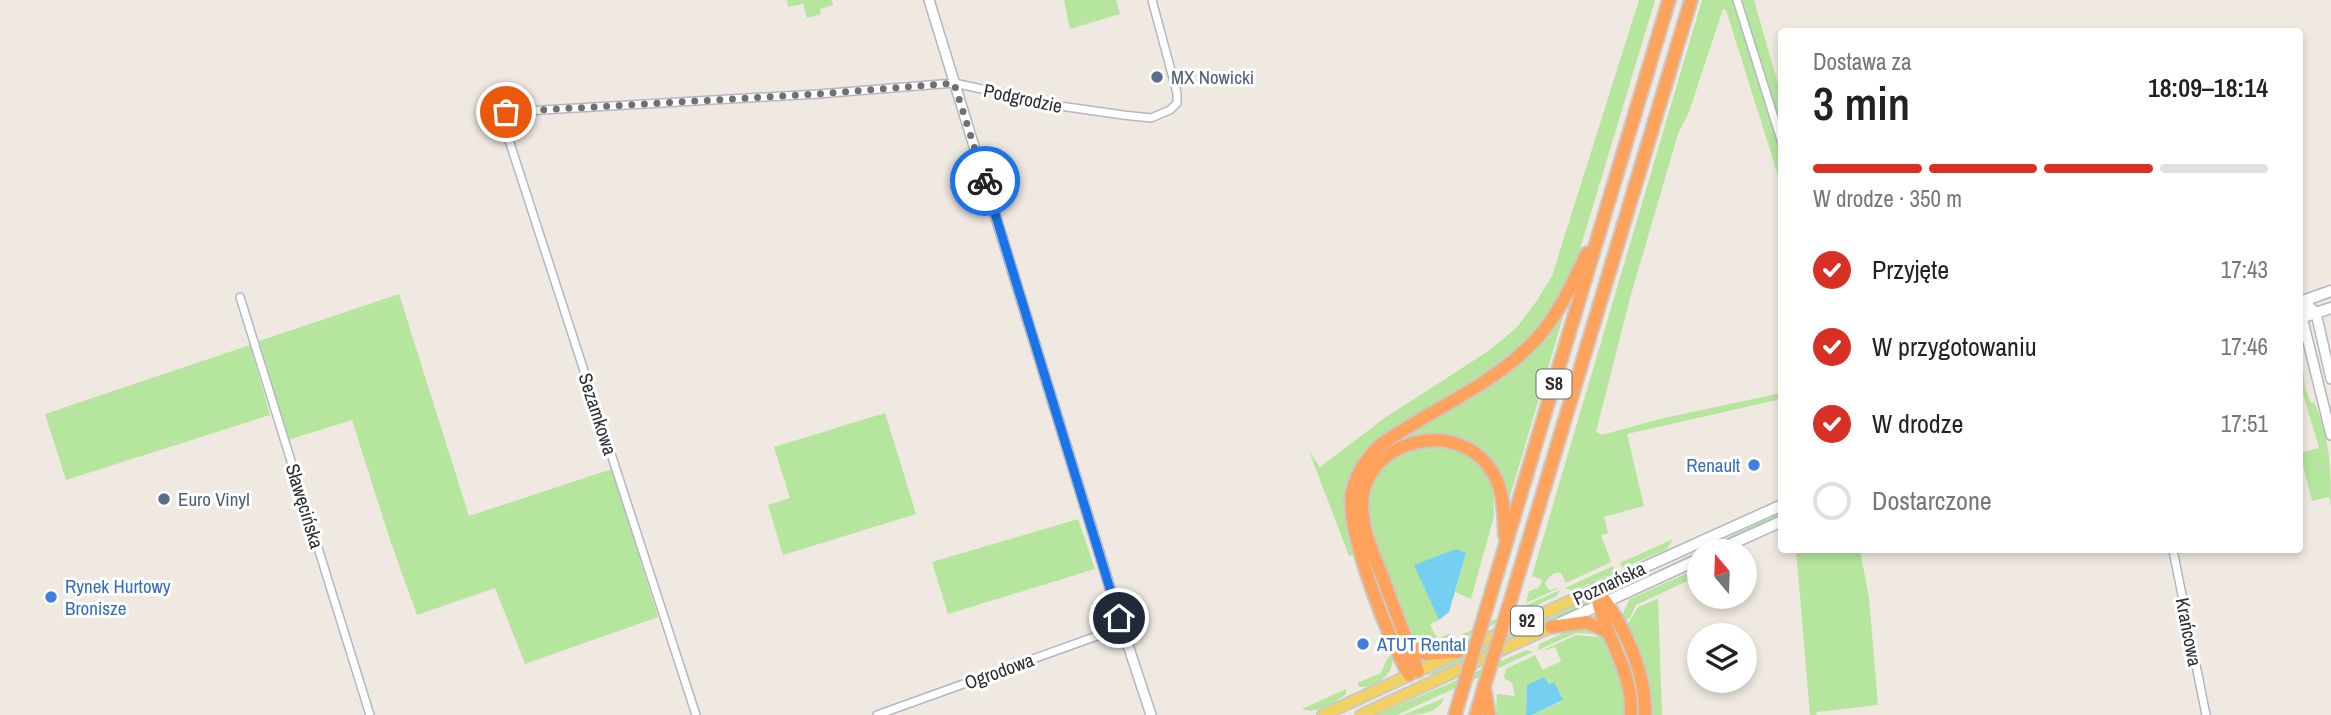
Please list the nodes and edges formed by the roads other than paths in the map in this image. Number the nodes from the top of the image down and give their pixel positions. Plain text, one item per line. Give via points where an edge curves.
1 (929, 0) edge
2 (1152, 0) edge
3 (1669, 0) edge
4 (1691, 0) edge
5 (1737, 0) edge
6 (954, 83) junction
7 (506, 112) joint
8 (1778, 130) edge
9 (1603, 222) junction
10 (2331, 292) edge
11 (240, 297) dead end
12 (2303, 301) edge
13 (2303, 302) edge
14 (2331, 308) edge
15 (2316, 313) junction
16 (2303, 317) edge
17 (2303, 326) edge
18 (2331, 379) edge
19 (2331, 435) edge
20 (1778, 507) edge
21 (1778, 523) edge
22 (1742, 539) edge
23 (1505, 547) junction
24 (2174, 553) edge
25 (1687, 565) edge
26 (1595, 589) junction
27 (1602, 604) junction
28 (1122, 627) junction
29 (1551, 627) junction
30 (1609, 633) junction
31 (1409, 646) junction
32 (1458, 652) junction
33 (1413, 673) junction
34 (1484, 687) junction
35 (1420, 688) junction
36 (370, 715) edge
37 (696, 715) edge
38 (877, 715) edge
39 (1152, 715) edge
40 (1323, 715) edge
41 (1361, 715) edge
42 (1455, 715) edge
43 (1476, 715) edge
44 (1489, 715) edge
45 (1631, 715) edge
46 (1645, 715) edge
47 (2206, 715) edge

1 - 6 street
2 - 6 street, Podgrodzie via 1177,103 1152,118 1060,106
3 - 9 highway, S8
4 - 34 highway, S8, bridge
5 - 8 street
6 - 7 street, Podgrodzie
6 - 28 street
7 - 37 street, Sezamkowa via 506,131
9 - 23 highway, S8
9 - 33 highway via 1561,306 1540,335 1492,376 1379,446 1355,482 1351,508 1359,548 1396,651
10 - 12 main road
11 - 36 street, Sławęcińska
13 - 15 street
14 - 15 main road
15 - 16 main road
15 - 18 street
17 - 19 street
20 - 26 main road, Poznańska
21 - 22 main road
23 - 31 highway via 1500,489 1484,460 1471,450 1443,440 1419,441 1380,461 1366,484 1364,521
23 - 42 highway, S8, bridge
24 - 47 street, Krańcowa
25 - 27 main road, Poznańska
26 - 27 highway
26 - 32 main road, Poznańska / 92
27 - 29 main road, Poznańska
27 - 30 highway
27 - 46 highway via 1614,613 1639,672
28 - 38 street, Ogrodowa
28 - 39 street
29 - 30 highway via 1587,622
29 - 35 main road, Poznańska / 92
30 - 45 highway via 1629,687
31 - 32 highway via 1426,654
31 - 33 highway
32 - 33 main road, Poznańska / 92
33 - 35 main road
33 - 40 main road, Poznańska / 92
34 - 43 highway, S8
34 - 44 highway
35 - 41 main road, Poznańska / 92

